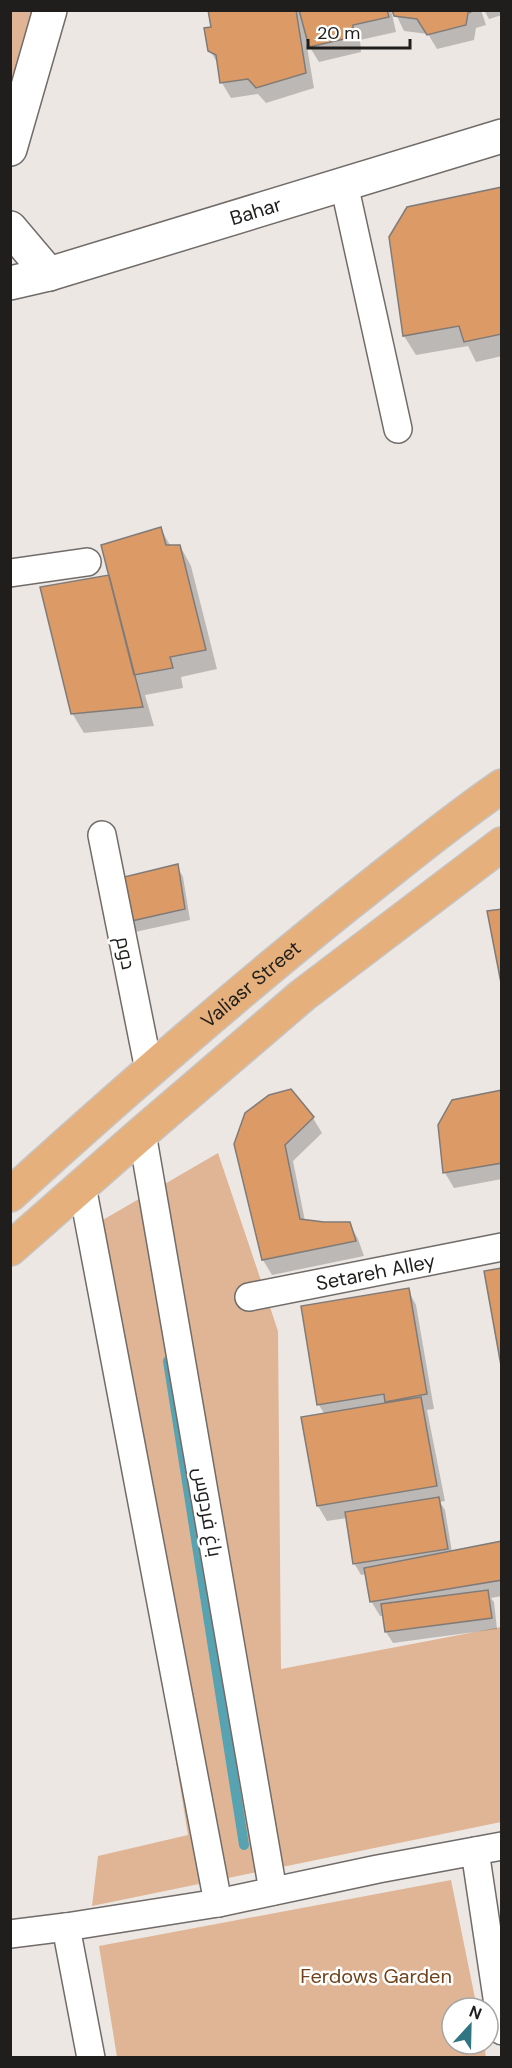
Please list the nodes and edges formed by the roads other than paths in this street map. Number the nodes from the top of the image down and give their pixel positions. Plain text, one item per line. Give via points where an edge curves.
1 (50, 10) edge
2 (501, 136) edge
3 (10, 149) edge
4 (344, 184) junction
5 (10, 228) edge
6 (50, 274) junction
7 (10, 283) edge
8 (398, 429) dead end
9 (87, 562) dead end
10 (10, 573) edge
11 (501, 786) edge
12 (102, 835) dead end
13 (501, 844) edge
14 (149, 1070) junction
15 (142, 1133) junction
16 (82, 1186) junction
17 (10, 1195) edge
18 (501, 1247) edge
19 (10, 1249) edge
20 (249, 1297) dead end
21 (501, 1846) edge
22 (475, 1851) junction
23 (273, 1891) junction
24 (218, 1903) junction
25 (66, 1927) junction
26 (20, 1932) edge
27 (501, 2031) edge
28 (91, 2058) edge

1 - 3 street
2 - 4 street, Bahar
4 - 6 street, Bahar
4 - 8 street
5 - 6 street
6 - 7 street, Bahar
9 - 10 street
11 - 14 main road, Valiasr Street via 267,969
12 - 14 street, دوم
13 - 15 main road via 303,996
14 - 17 main road, Valiasr Street
15 - 16 main road
15 - 23 street, باغ فردوس
16 - 19 main road
16 - 24 street
18 - 20 street, Setareh Alley
21 - 22 street
22 - 23 street
22 - 27 street
23 - 24 street
24 - 25 street
25 - 26 street
25 - 28 street

